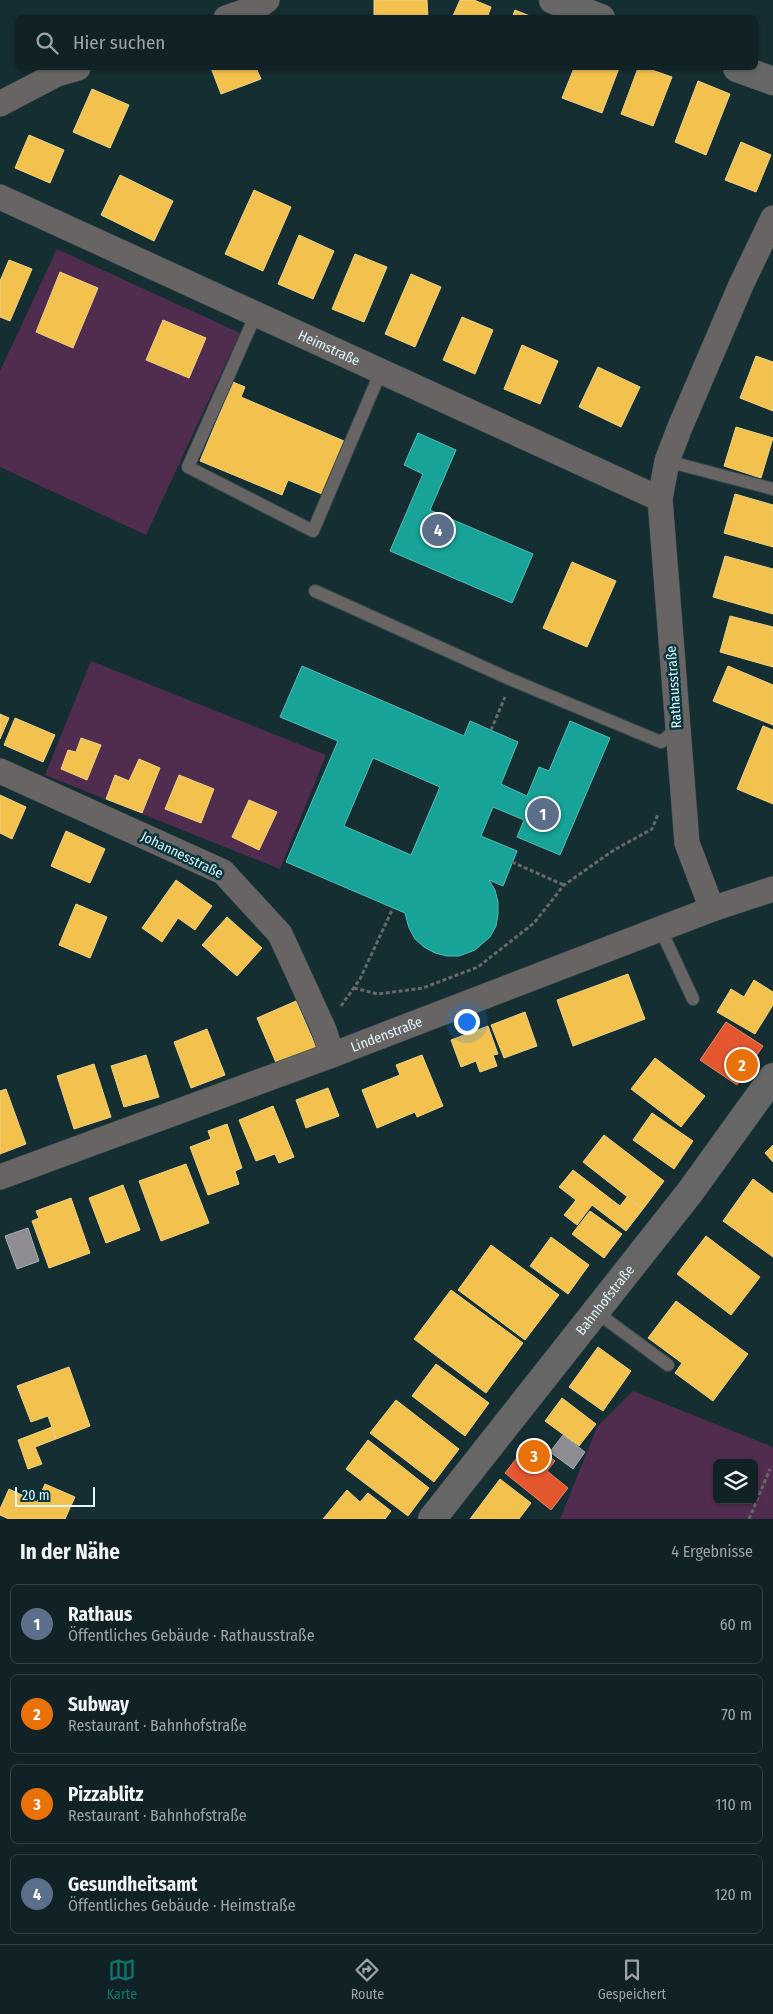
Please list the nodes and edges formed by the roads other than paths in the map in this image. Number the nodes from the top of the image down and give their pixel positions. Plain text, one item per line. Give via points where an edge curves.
1 (267, 0) edge
2 (553, 0) edge
3 (235, 15) edge
4 (593, 15) edge
5 (71, 70) edge
6 (743, 70) edge
7 (773, 81) edge
8 (0, 104) edge
9 (0, 197) edge
10 (773, 218) edge
11 (256, 314) junction
12 (381, 371) junction
13 (667, 461) junction
14 (773, 489) edge
15 (660, 499) junction
16 (315, 591) dead end
17 (677, 729) junction
18 (0, 770) edge
19 (773, 889) edge
20 (712, 909) junction
21 (660, 928) junction
22 (693, 999) dead end
23 (332, 1056) junction
24 (773, 1077) edge
25 (0, 1177) edge
26 (596, 1312) junction
27 (668, 1365) dead end
28 (432, 1519) edge

1 - 3 street via 258,7
2 - 4 street
5 - 8 street
6 - 7 street
9 - 11 street, Heimstraße
10 - 13 street, Rathausstraße via 737,294
11 - 12 street, Heimstraße
11 - 12 lane via 188,467 313,531
12 - 15 street, Heimstraße
13 - 14 lane
13 - 15 street, Rathausstraße
15 - 17 street, Rathausstraße
16 - 17 lane via 512,680 661,742
17 - 20 street, Rathausstraße via 687,843
18 - 23 street, Johannesstraße via 223,872 280,934 324,1030
19 - 20 street, Lindenstraße
20 - 21 street, Lindenstraße
21 - 22 lane
21 - 23 street, Lindenstraße
23 - 25 street, Lindenstraße
24 - 26 street, Bahnhofstraße via 690,1192
26 - 27 lane
26 - 28 street, Bahnhofstraße

